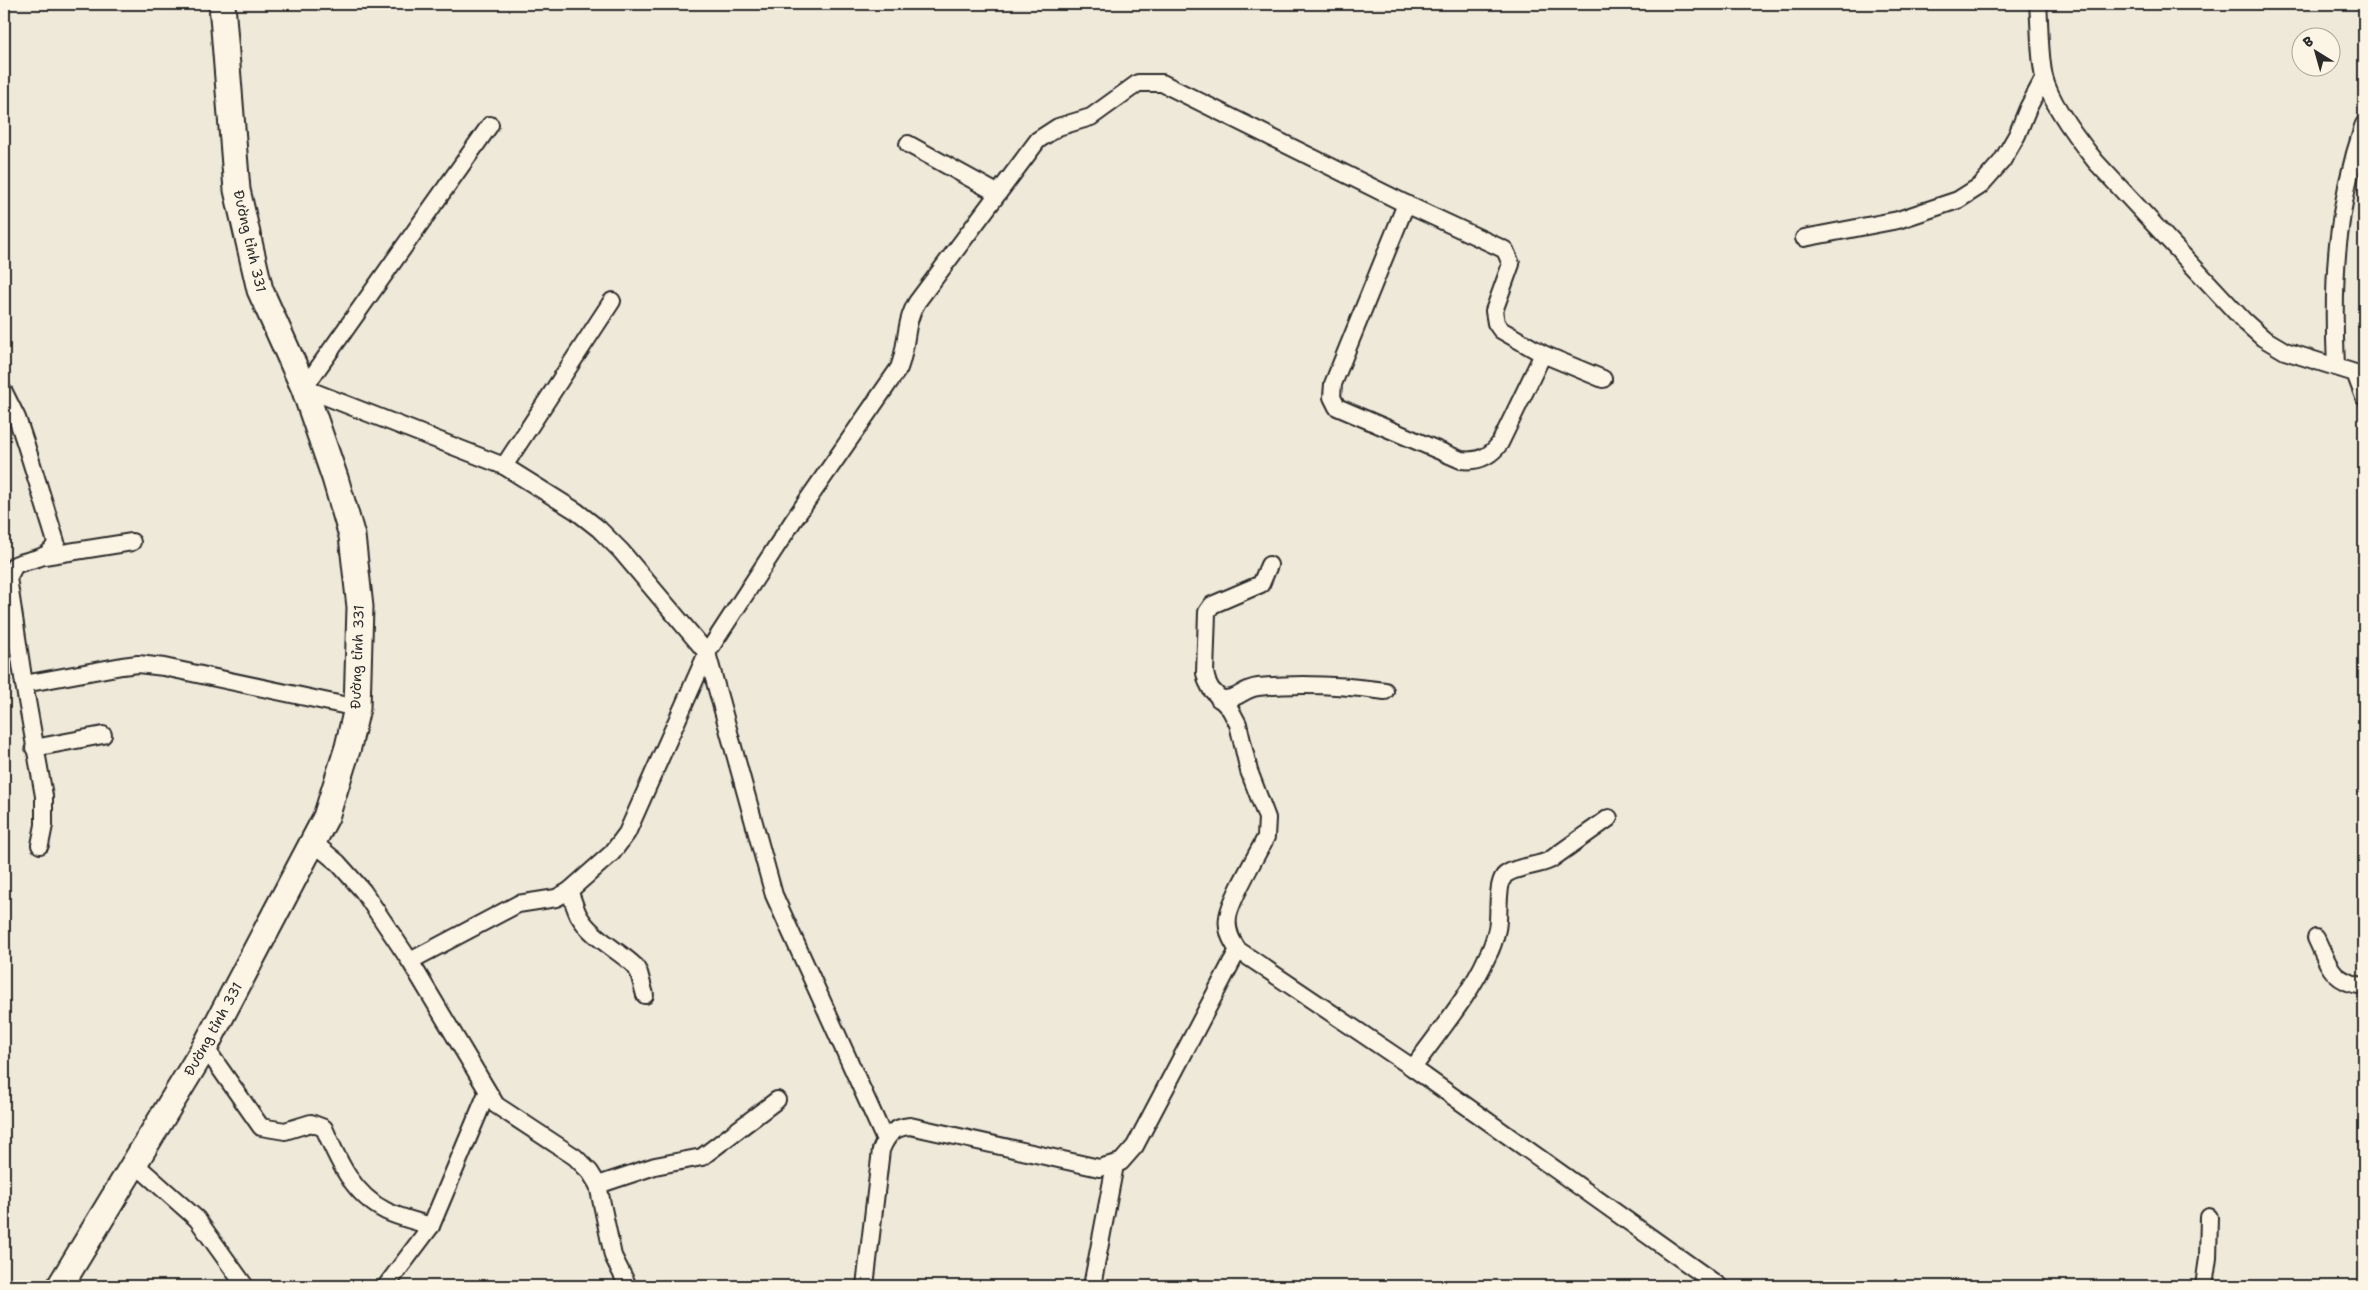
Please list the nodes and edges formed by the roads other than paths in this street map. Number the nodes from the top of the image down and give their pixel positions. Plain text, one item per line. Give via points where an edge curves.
1 (222, 4) edge
2 (2038, 4) edge
3 (2044, 78) junction
4 (2364, 124) edge
5 (490, 125) dead end
6 (908, 144) dead end
7 (997, 193) junction
8 (1406, 204) junction
9 (1804, 238) dead end
10 (612, 302) dead end
11 (1543, 354) junction
12 (2336, 367) junction
13 (2359, 373) edge
14 (1603, 379) dead end
15 (304, 388) junction
16 (4, 392) edge
17 (2364, 397) edge
18 (504, 466) junction
19 (132, 542) dead end
20 (44, 556) junction
21 (1270, 565) dead end
22 (707, 653) junction
23 (24, 684) junction
24 (1385, 692) dead end
25 (1219, 699) junction
26 (357, 708) junction
27 (103, 735) dead end
28 (34, 748) junction
29 (1609, 818) dead end
30 (312, 842) junction
31 (40, 845) dead end
32 (569, 891) junction
33 (2316, 938) dead end
34 (1238, 950) junction
35 (410, 961) junction
36 (2364, 986) edge
37 (645, 995) dead end
38 (205, 1047) junction
39 (1413, 1068) junction
40 (487, 1093) junction
41 (777, 1100) dead end
42 (884, 1140) junction
43 (133, 1162) junction
44 (1114, 1165) junction
45 (598, 1185) junction
46 (2209, 1217) dead end
47 (431, 1226) junction
48 (60, 1286) edge
49 (245, 1286) edge
50 (386, 1286) edge
51 (628, 1286) edge
52 (865, 1286) edge
53 (1092, 1286) edge
54 (1719, 1286) edge
55 (2204, 1286) edge

1 - 15 main road, Đường tỉnh 331 via 237,190 260,290
2 - 3 street
3 - 9 street via 2018,135 1980,186 1958,200 1898,220
3 - 12 street via 2073,132 2096,162 2244,321 2285,351
4 - 12 street via 2343,201 2333,307
5 - 15 street
6 - 7 street
7 - 8 street via 1038,140 1048,132 1090,116 1138,83 1154,82 1162,83
7 - 22 street via 911,311 899,368
8 - 11 street via 1505,250 1511,264 1496,302 1496,324 1508,335
8 - 11 street via 1333,384 1332,397 1337,407 1461,460 1478,460 1495,451 1500,443
10 - 18 street
11 - 14 street
12 - 13 street
13 - 17 street
15 - 18 street
15 - 26 main road, Đường tỉnh 331 via 352,536 360,606
16 - 20 street via 17,418 55,538 54,547
18 - 22 street via 599,529
19 - 20 street
20 - 23 street via 14,565 8,573
21 - 25 street via 1257,587 1212,604 1207,612 1205,673
22 - 32 street via 627,833 612,853
22 - 42 street via 774,895
23 - 26 street via 138,664
23 - 28 street
24 - 25 street via 1328,685 1258,687 1235,698
25 - 34 street via 1230,709 1238,724 1249,771 1269,825 1229,910 1228,930
26 - 30 main road, Đường tỉnh 331 via 326,817
27 - 28 street
28 - 31 street via 45,808
29 - 39 street via 1550,860 1511,871 1505,876 1501,882 1498,927 1487,959
30 - 35 street via 338,863 363,891
30 - 38 main road, Đường tỉnh 331
32 - 35 street via 556,898 518,904
32 - 37 street via 576,911 586,925 635,966
33 - 36 street via 2335,975 2349,984
34 - 39 street
34 - 44 street via 1135,1146 1127,1157
35 - 40 street
38 - 43 main road, Đường tỉnh 331
38 - 47 street via 261,1127 286,1131 311,1123 324,1128 338,1161 355,1187 385,1211
39 - 54 street
40 - 45 street via 503,1111 576,1157
40 - 47 street
41 - 45 street via 702,1156 655,1166
42 - 44 street via 895,1129 910,1126 1099,1168
42 - 52 street
43 - 48 main road, Đường tỉnh 331
43 - 49 street via 197,1219
44 - 53 street
45 - 51 street via 614,1256
46 - 55 street
47 - 50 street

